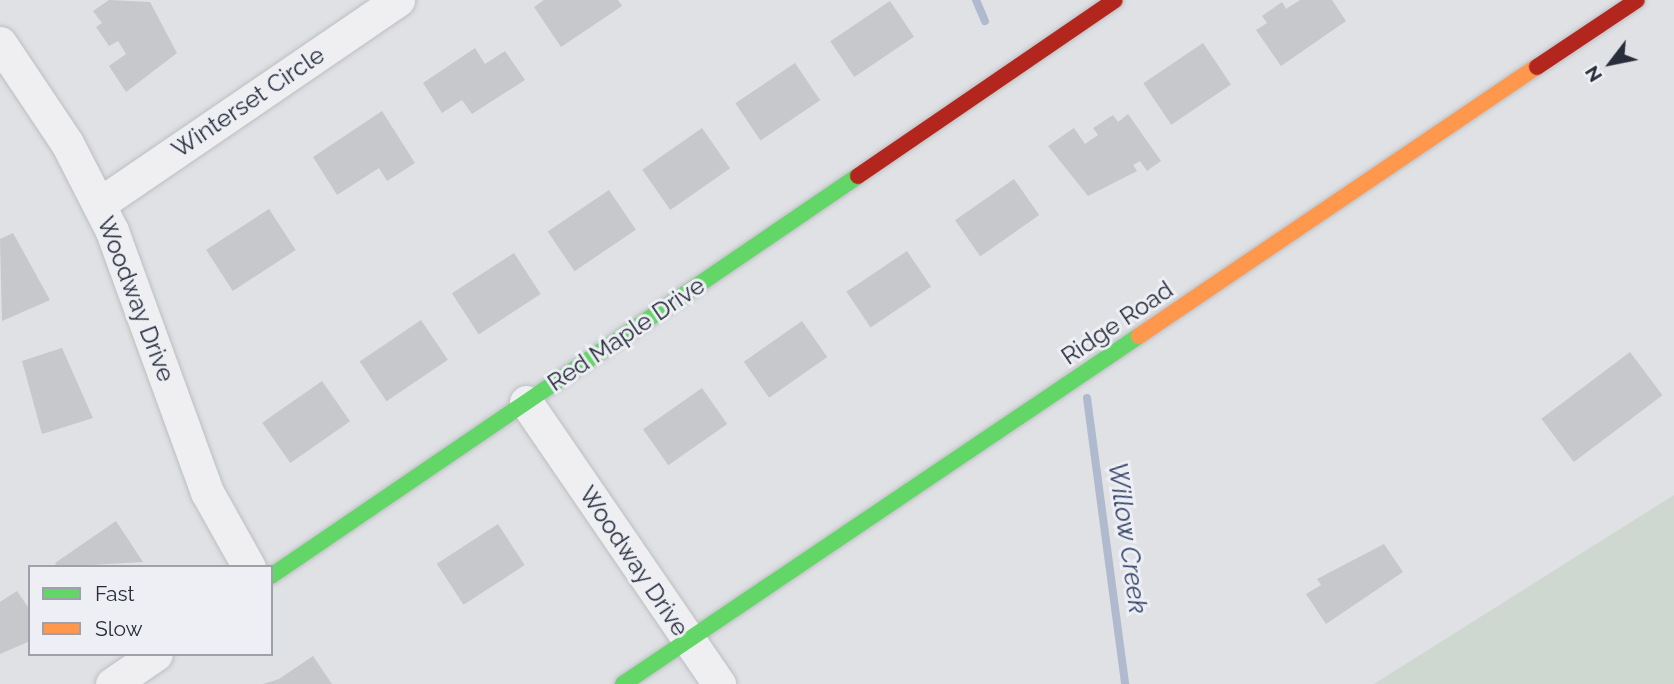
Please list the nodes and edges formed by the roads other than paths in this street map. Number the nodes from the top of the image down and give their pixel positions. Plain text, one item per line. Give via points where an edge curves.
1 (398, 0) edge
2 (1115, 0) edge
3 (1637, 0) edge
4 (0, 43) edge
5 (99, 204) junction
6 (526, 402) junction
7 (248, 565) edge
8 (273, 575) edge
9 (686, 640) junction
10 (153, 656) edge
11 (112, 684) edge
12 (622, 684) edge
13 (719, 684) edge

1 - 5 street, Winterset Circle
2 - 6 street, Red Maple Drive
3 - 9 street, Ridge Road
4 - 5 street, Woodway Drive
5 - 7 street, Woodway Drive via 206,492
6 - 8 street, Red Maple Drive
6 - 9 street, Woodway Drive
9 - 12 street, Ridge Road
9 - 13 street, Woodway Drive
10 - 11 street

